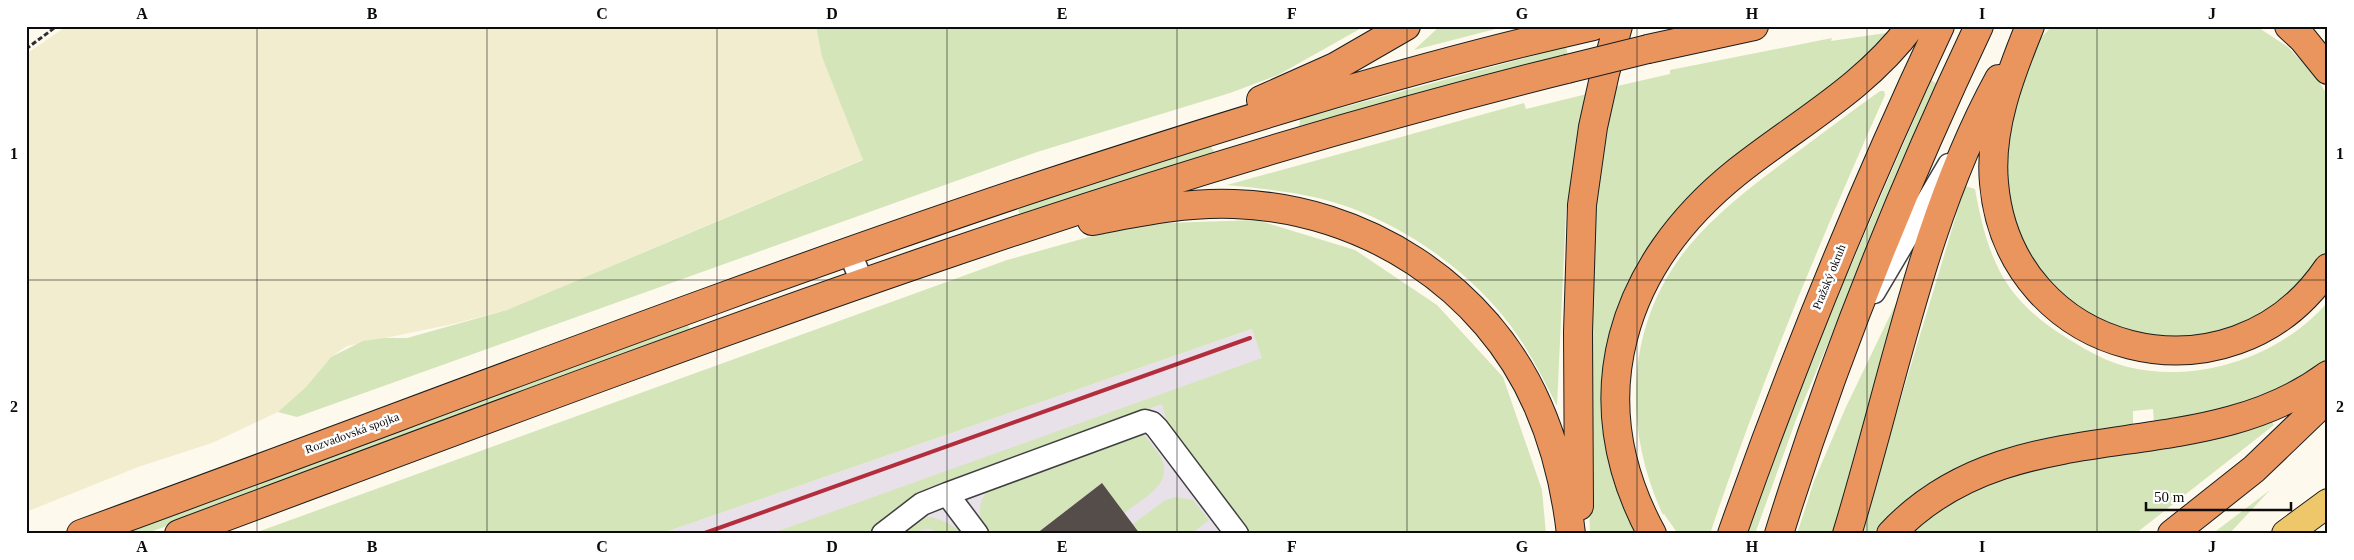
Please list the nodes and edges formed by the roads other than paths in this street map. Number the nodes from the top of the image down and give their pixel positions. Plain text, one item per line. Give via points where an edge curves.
1 (1406, 26) edge
2 (1618, 26) edge
3 (1754, 26) edge
4 (1911, 26) edge
5 (1940, 26) edge
6 (1979, 26) edge
7 (2028, 26) edge
8 (2289, 26) edge
9 (1585, 28) edge
10 (2328, 70) edge
11 (1976, 120) junction
12 (1122, 160) junction
13 (985, 241) junction
14 (849, 252) junction
15 (2328, 268) edge
16 (863, 284) junction
17 (1842, 345) junction
18 (2328, 375) edge
19 (2328, 398) edge
20 (947, 494) junction
21 (2328, 503) edge
22 (1649, 529) edge
23 (81, 534) edge
24 (179, 534) edge
25 (883, 534) edge
26 (978, 534) edge
27 (1237, 534) edge
28 (1571, 534) edge
29 (1579, 534) edge
30 (1732, 534) edge
31 (1779, 534) edge
32 (1847, 534) edge
33 (1891, 534) edge
34 (2172, 534) edge
35 (2286, 534) edge

1 - 12 highway via 1304,82
2 - 29 highway via 1593,127 1582,205 1578,332
3 - 13 highway, bridge via 1567,69 1298,142
4 - 22 highway via 1850,88 1712,194 1668,240 1646,275 1623,334 1615,401 1625,470
5 - 30 highway, Pražský okruh via 1838,255 1767,434
6 - 17 highway
7 - 11 highway
7 - 15 highway via 1998,122 1993,153 1994,184 1999,214 2014,253 2028,276 2062,312 2101,336 2130,346 2164,351 2215,347 2249,336 2282,317 2308,293
8 - 10 highway
9 - 12 highway via 1373,83
11 - 17 lane
11 - 32 highway via 1945,197 1923,266
12 - 14 highway, Rozvadovská spojka
13 - 16 highway
13 - 28 highway via 1143,211 1233,204 1304,213 1377,238 1451,288 1486,323 1514,361 1538,404 1549,434
14 - 16 lane
14 - 23 highway, Rozvadovská spojka
16 - 24 highway via 640,362
17 - 31 highway
18 - 33 highway via 2288,401 2218,425 2048,451 1986,469 1937,495
19 - 34 highway via 2254,469
20 - 25 lane via 922,504
20 - 26 lane
20 - 27 lane via 1145,421 1157,428
21 - 35 main road

